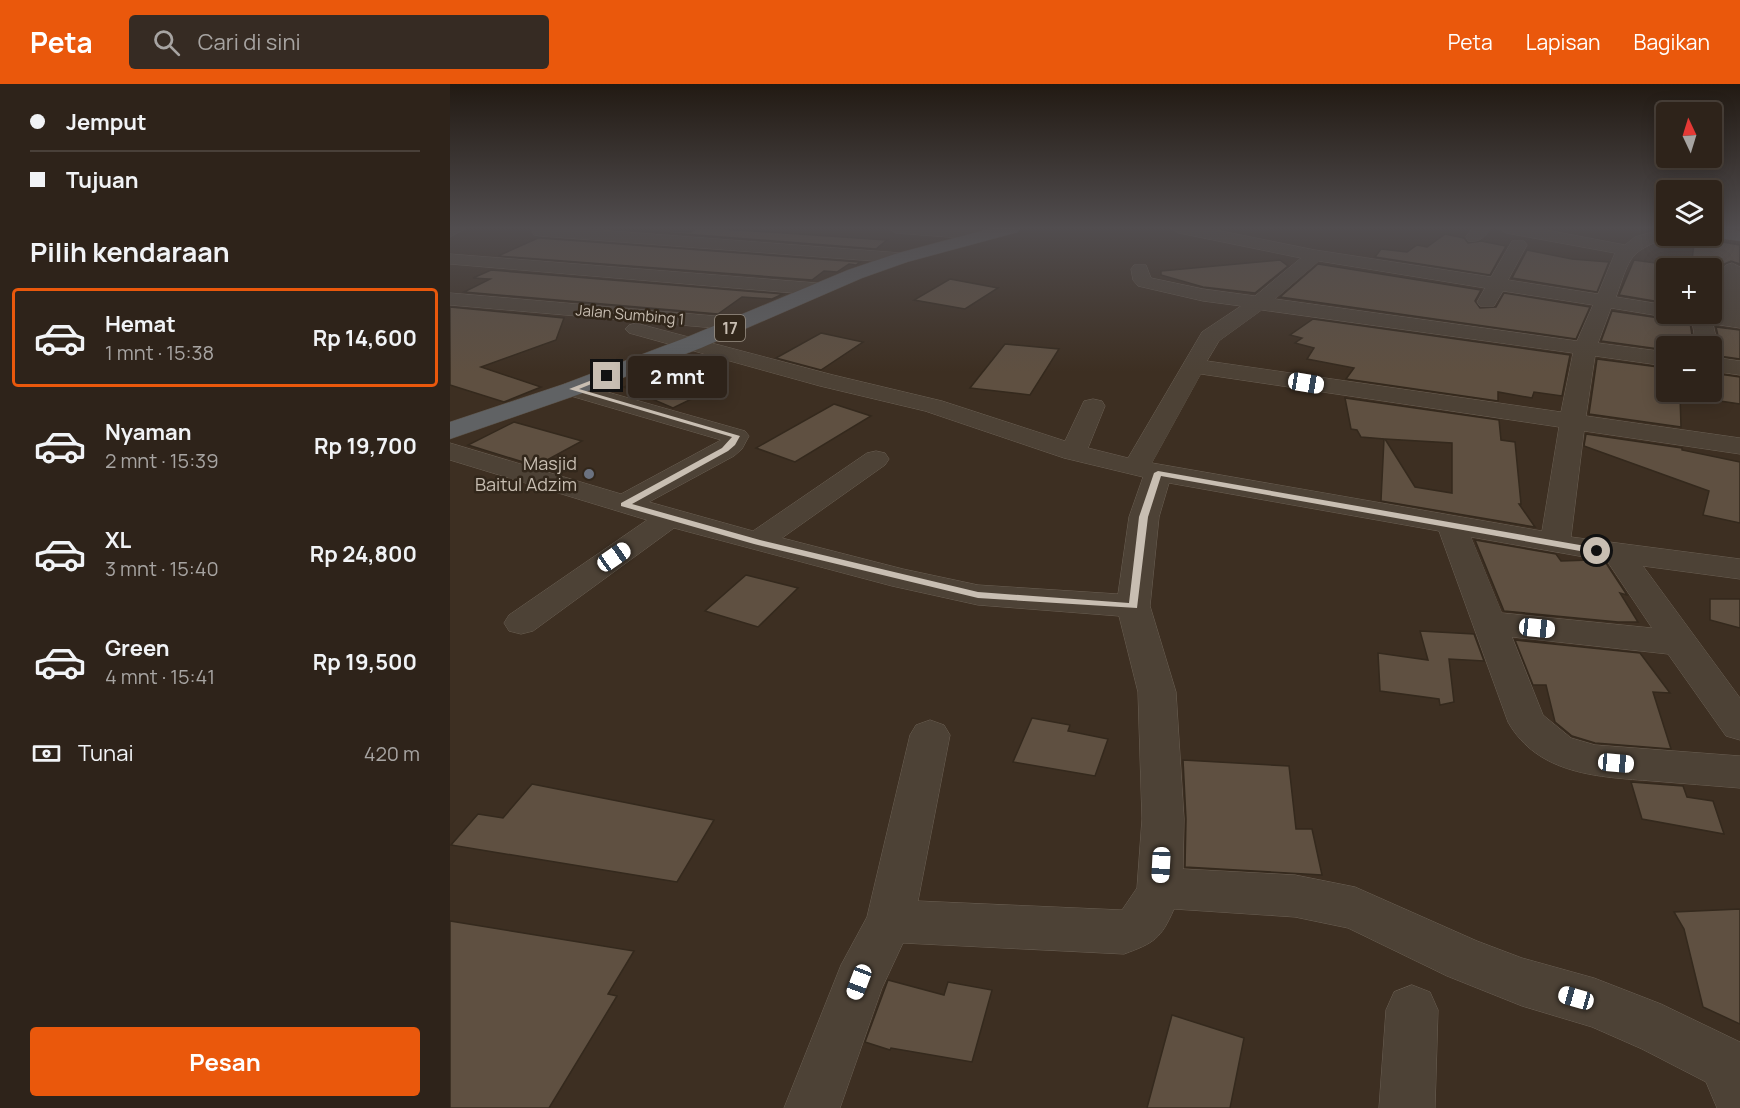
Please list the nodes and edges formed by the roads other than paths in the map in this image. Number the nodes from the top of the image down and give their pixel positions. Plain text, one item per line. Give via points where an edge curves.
1 (662, 276) edge
2 (783, 276) edge
3 (853, 276) edge
4 (1141, 276) edge
5 (1291, 276) edge
6 (1440, 276) edge
7 (1501, 276) edge
8 (1614, 276) edge
9 (1733, 276) edge
10 (770, 285) junction
11 (1496, 285) junction
12 (818, 289) junction
13 (450, 299) edge
14 (1260, 302) junction
15 (1604, 303) junction
16 (1486, 304) dead end
17 (1656, 310) edge
18 (1736, 321) edge
19 (738, 324) junction
20 (636, 329) dead end
21 (693, 344) junction
22 (1586, 349) junction
23 (1656, 358) edge
24 (1722, 365) edge
25 (1192, 366) junction
26 (1740, 368) edge
27 (572, 389) junction
28 (1093, 406) dead end
29 (1572, 422) junction
30 (450, 431) edge
31 (1740, 446) edge
32 (450, 451) edge
33 (1073, 453) junction
34 (876, 459) dead end
35 (1147, 471) junction
36 (624, 504) junction
37 (670, 517) junction
38 (1452, 526) junction
39 (758, 542) junction
40 (1555, 544) junction
41 (1618, 554) junction
42 (1740, 570) edge
43 (1133, 606) junction
44 (1489, 622) junction
45 (521, 623) dead end
46 (1679, 643) junction
47 (1740, 726) edge
48 (930, 735) dead end
49 (1740, 772) edge
50 (1160, 888) junction
51 (891, 921) junction
52 (1412, 1010) dead end
53 (1735, 1075) edge
54 (812, 1108) edge
55 (1407, 1108) edge

1 - 10 street
2 - 10 street
3 - 12 highway, 17
4 - 14 street via 1153,285
5 - 14 street
6 - 11 street
7 - 11 street
8 - 15 street
9 - 18 street
10 - 12 street
11 - 15 street
11 - 16 street
12 - 19 highway, 17
13 - 19 street, Jalan Sumbing 1
14 - 22 street
14 - 25 street via 1210,337
15 - 17 street
15 - 22 street
19 - 21 highway, 17
20 - 21 street
21 - 27 highway, 17
21 - 33 street via 933,406
22 - 23 street
22 - 29 street
24 - 26 street
25 - 29 street
25 - 35 street
27 - 30 highway, 17
27 - 36 street via 736,436 725,450
28 - 33 street
29 - 31 street
29 - 40 street
32 - 36 street
33 - 35 street
34 - 39 street
35 - 38 street
35 - 43 street
36 - 37 street
37 - 39 street
37 - 45 street
38 - 40 street
38 - 44 street
39 - 43 street via 978,595
40 - 41 street
41 - 42 street
41 - 46 street
43 - 50 street via 1157,692 1163,819
44 - 46 street
44 - 49 street via 1527,722 1558,750 1595,761
46 - 47 street
48 - 51 street
50 - 51 street via 1139,926 1124,933
50 - 53 street via 1295,896 1355,908 1464,960 1649,1025
51 - 54 street via 859,982
52 - 55 street

